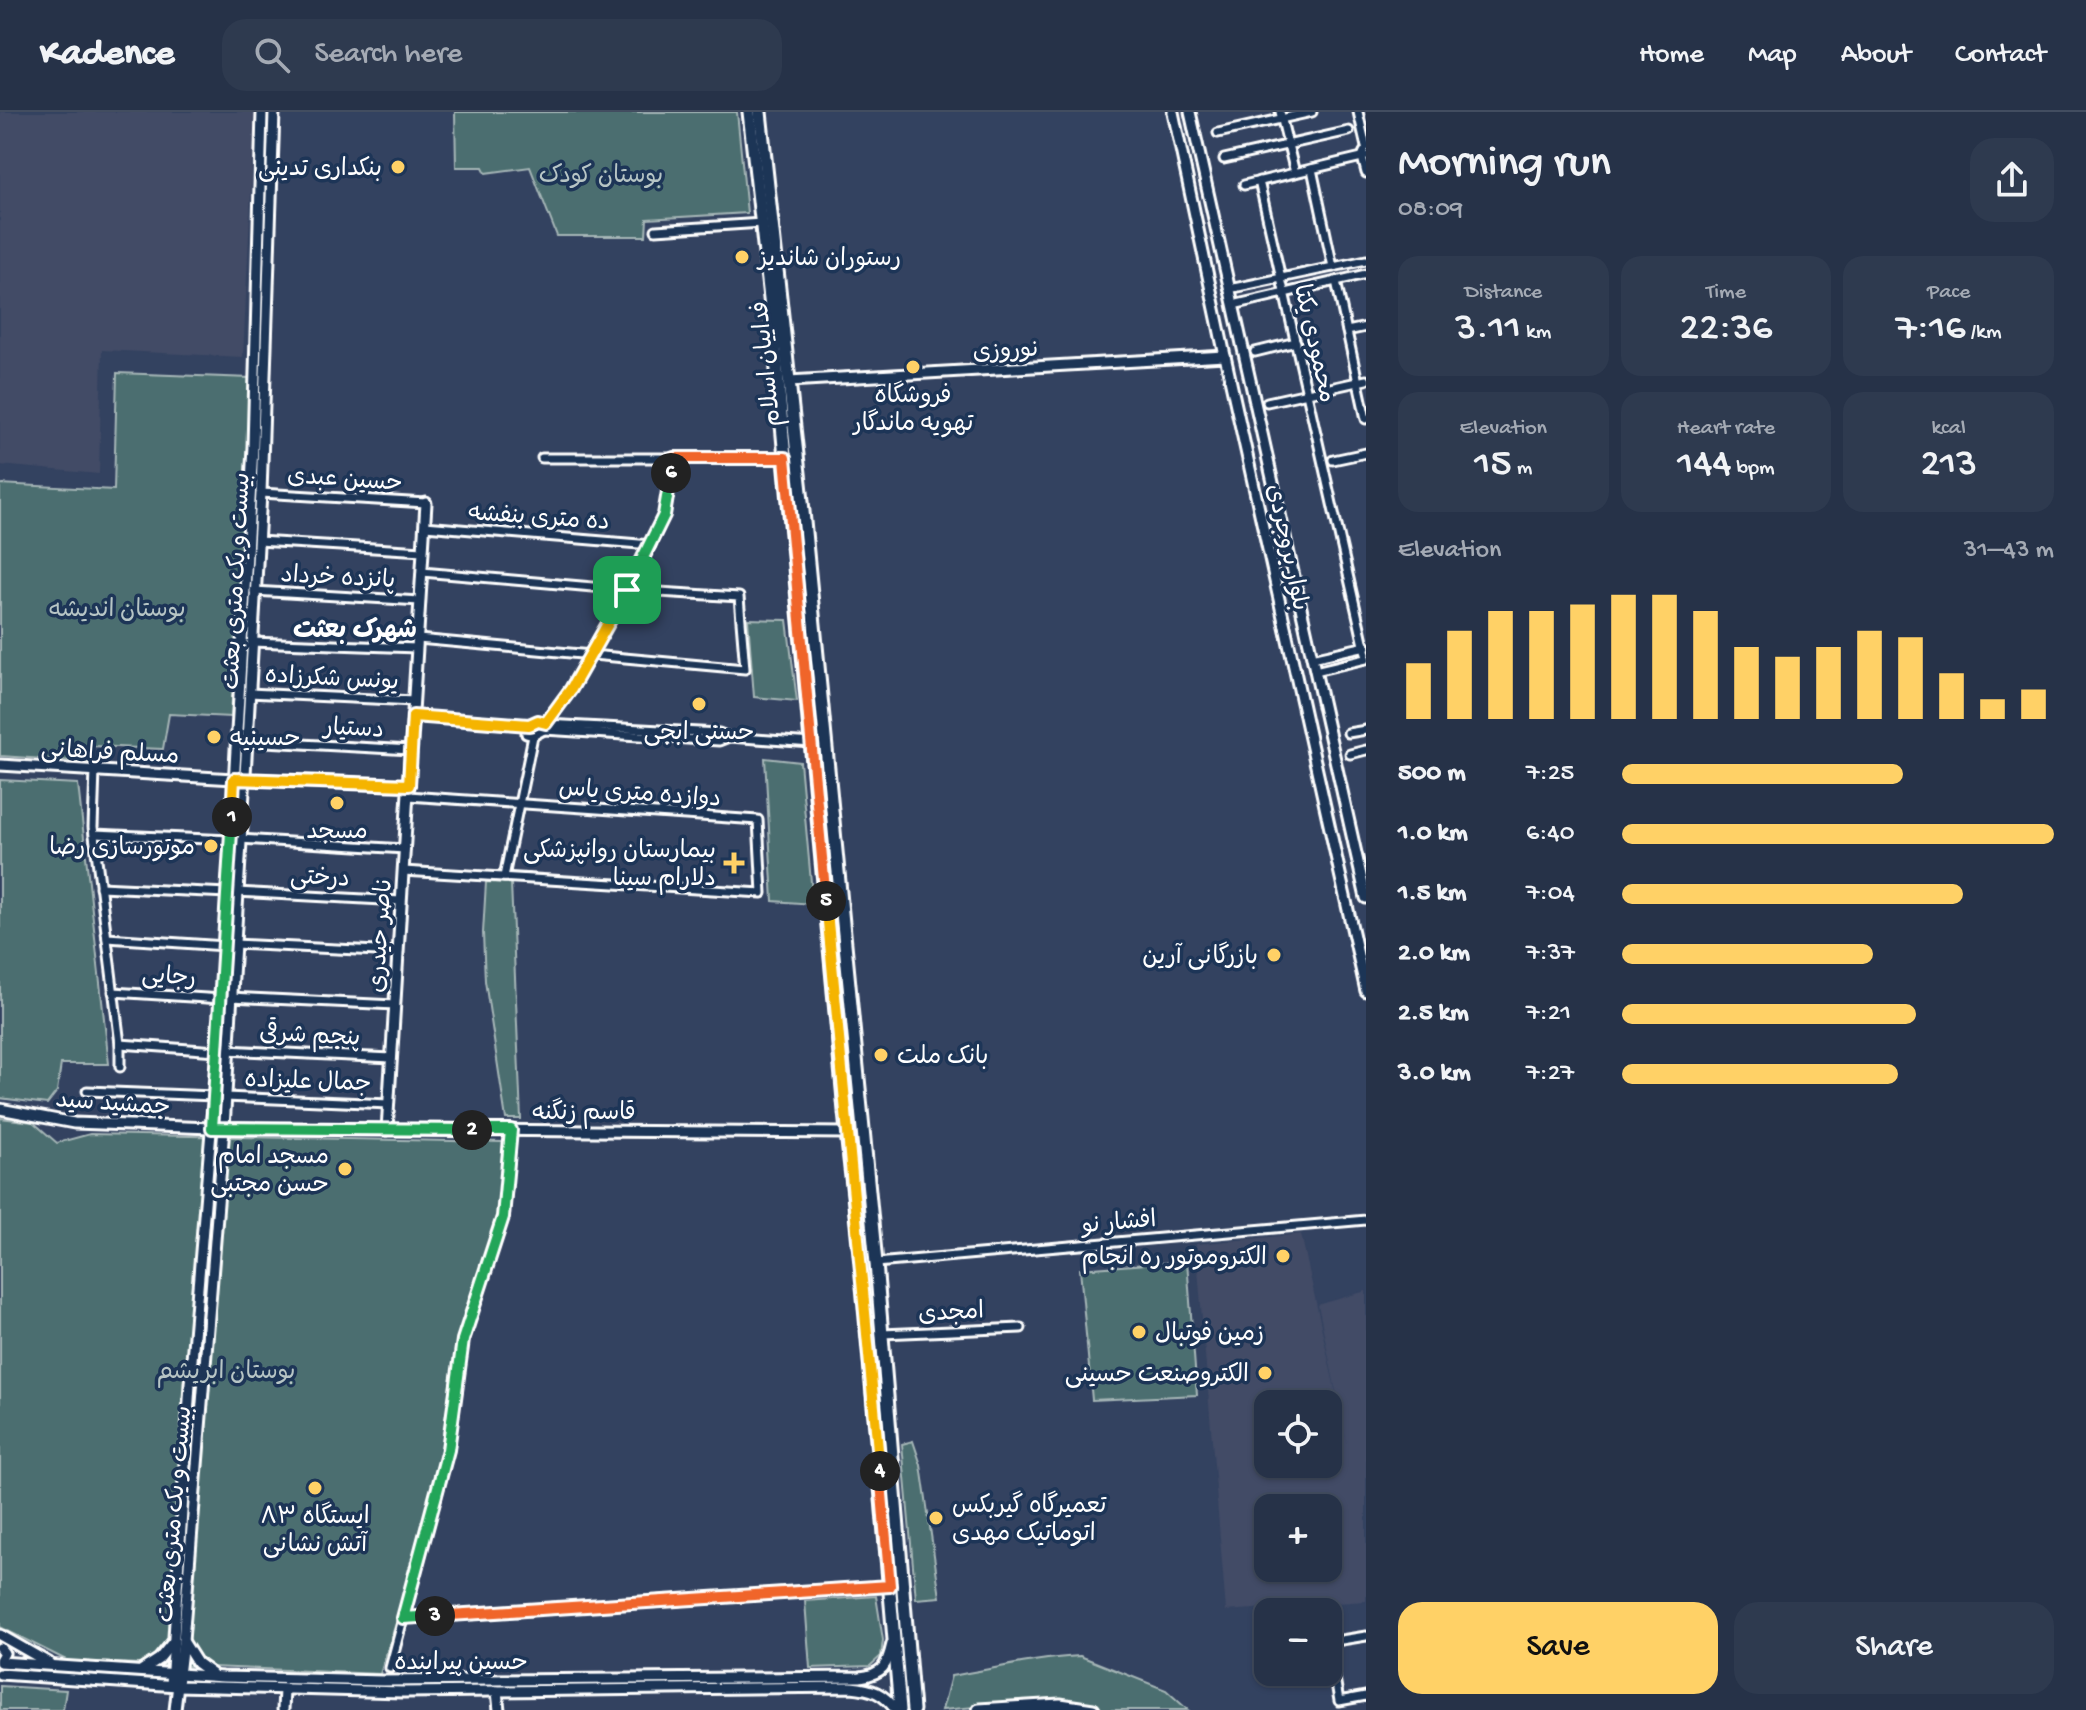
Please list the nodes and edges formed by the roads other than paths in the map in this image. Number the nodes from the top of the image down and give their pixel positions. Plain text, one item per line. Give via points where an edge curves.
1 (262, 112) edge
2 (274, 112) edge
3 (749, 112) edge
4 (760, 112) edge
5 (1173, 112) edge
6 (1190, 112) edge
7 (1312, 112) edge
8 (1358, 112) edge
9 (1281, 116) edge
10 (1366, 117) edge
11 (1349, 131) dead end
12 (1218, 133) dead end
13 (1288, 145) junction
14 (1365, 152) edge
15 (1224, 159) dead end
16 (1312, 169) junction
17 (1295, 173) junction
18 (1366, 173) edge
19 (1259, 181) junction
20 (1244, 185) dead end
21 (762, 223) junction
22 (656, 230) dead end
23 (1366, 260) edge
24 (1333, 267) junction
25 (1366, 274) edge
26 (1281, 278) junction
27 (1336, 281) junction
28 (1229, 289) junction
29 (1285, 293) junction
30 (1233, 305) junction
31 (1366, 327) edge
32 (1347, 331) junction
33 (1296, 342) junction
34 (1255, 352) dead end
35 (1225, 356) junction
36 (1362, 380) edge
37 (789, 381) junction
38 (1307, 393) junction
39 (1267, 402) dead end
40 (1366, 419) edge
41 (1366, 453) edge
42 (542, 458) dead end
43 (674, 458) junction
44 (785, 458) junction
45 (1333, 460) dead end
46 (261, 493) junction
47 (426, 503) joint
48 (425, 526) junction
49 (258, 541) junction
50 (651, 545) junction
51 (423, 551) junction
52 (422, 572) junction
53 (627, 590) junction
54 (254, 591) junction
55 (420, 601) junction
56 (251, 642) junction
57 (418, 644) junction
58 (1366, 651) edge
59 (589, 656) junction
60 (1312, 658) junction
61 (1315, 671) junction
62 (249, 693) junction
63 (414, 701) junction
64 (413, 716) junction
65 (529, 725) junction
66 (545, 726) junction
67 (1366, 730) edge
68 (1348, 733) dead end
69 (533, 736) junction
70 (247, 741) junction
71 (812, 743) junction
72 (411, 750) junction
73 (1366, 750) edge
74 (1350, 754) dead end
75 (0, 765) edge
76 (95, 771) junction
77 (239, 779) junction
78 (408, 790) junction
79 (518, 803) junction
80 (94, 834) junction
81 (235, 840) junction
82 (405, 849) junction
83 (403, 871) junction
84 (504, 877) junction
85 (1364, 882) edge
86 (100, 887) junction
87 (232, 892) junction
88 (1366, 898) edge
89 (401, 901) junction
90 (107, 938) junction
91 (230, 945) junction
92 (398, 952) junction
93 (1366, 991) edge
94 (113, 992) junction
95 (226, 998) junction
96 (395, 1005) junction
97 (120, 1044) junction
98 (222, 1050) junction
99 (392, 1058) junction
100 (120, 1067) dead end
101 (87, 1091) dead end
102 (220, 1097) junction
103 (389, 1104) junction
104 (0, 1109) edge
105 (212, 1128) junction
106 (224, 1128) junction
107 (387, 1130) junction
108 (511, 1130) junction
109 (847, 1133) junction
110 (1366, 1220) edge
111 (876, 1263) junction
112 (1021, 1328) dead end
113 (882, 1334) junction
114 (890, 1586) junction
115 (403, 1618) junction
116 (894, 1633) junction
117 (0, 1635) edge
118 (1366, 1636) edge
119 (1342, 1640) edge
120 (178, 1641) junction
121 (0, 1648) edge
122 (0, 1661) edge
123 (52, 1664) junction
124 (390, 1668) dead end
125 (139, 1671) junction
126 (176, 1673) junction
127 (0, 1674) edge
128 (876, 1675) junction
129 (223, 1677) junction
130 (158, 1684) junction
131 (174, 1685) junction
132 (1336, 1686) edge
133 (871, 1689) junction
134 (284, 1690) junction
135 (497, 1691) junction
136 (1366, 1696) edge
137 (175, 1709) edge
138 (283, 1710) edge
139 (499, 1710) edge
140 (898, 1710) edge
141 (913, 1710) edge
142 (979, 1710) edge
143 (1093, 1710) edge

1 - 77 main road, بیست و یک متری بعثت
2 - 46 main road, بیست و یک متری بعثت
3 - 21 main road, فداییان اسلام
4 - 37 main road, فداییان اسلام
5 - 35 main road, بلوار بروجردی
6 - 28 main road, بلوار بروجردی
7 - 9 street
8 - 10 street
8 - 14 street
9 - 12 street
9 - 13 street
11 - 13 street
13 - 15 street
13 - 17 street
14 - 16 street
14 - 18 street
16 - 17 street
16 - 24 street
17 - 19 street
19 - 20 street
19 - 26 street, محمودی یکتا
21 - 22 street
21 - 44 main road, فداییان اسلام
23 - 24 street
24 - 26 street
25 - 27 street
26 - 28 street
26 - 29 street, محمودی یکتا
27 - 29 street
27 - 32 street
28 - 30 main road, بلوار بروجردی
29 - 30 street
29 - 33 street, محمودی یکتا
30 - 60 main road, بلوار بروجردی
31 - 32 street
32 - 36 street
33 - 34 street
33 - 38 street, محمودی یکتا
35 - 37 main road, نوروزی
35 - 93 main road, بلوار بروجردی
36 - 38 street
36 - 40 street
37 - 111 main road, فداییان اسلام
38 - 39 street
38 - 58 street, محمودی یکتا
41 - 45 street
42 - 43 street
43 - 44 street
43 - 50 street via 664,515
44 - 71 main road, فداییان اسلام
46 - 47 street, حسین عبدی
46 - 49 main road, بیست و یک متری بعثت
47 - 48 main road, ناصر حیدری
48 - 50 street, ده متری بنفشه
48 - 51 main road, ناصر حیدری
49 - 51 street
49 - 54 main road, بیست و یک متری بعثت
50 - 53 street
51 - 52 main road, ناصر حیدری
52 - 53 street
52 - 55 main road, ناصر حیدری
53 - 59 street
53 - 59 street via 739,597 745,669
54 - 55 street, پانزده خرداد
54 - 56 main road, بیست و یک متری بعثت
55 - 57 main road, ناصر حیدری
56 - 57 street
56 - 62 main road, بیست و یک متری بعثت
57 - 59 street
57 - 63 main road, ناصر حیدری
58 - 60 street
58 - 61 street
59 - 66 street
60 - 61 main road, بلوار بروجردی
61 - 85 main road, بلوار بروجردی
62 - 63 street, یونس شکرزاده
62 - 70 main road, بیست و یک متری بعثت
63 - 64 main road, ناصر حیدری
64 - 65 street
64 - 72 main road, ناصر حیدری
65 - 66 street via 538,721
65 - 69 street via 525,732
66 - 69 street
66 - 71 street
67 - 68 street
69 - 79 street
70 - 72 street, دستیار
70 - 77 main road, بیست و یک متری بعثت
71 - 109 main road, فداییان اسلام
72 - 78 main road, ناصر حیدری
73 - 74 street
75 - 76 main road, مسلم فراهانی
76 - 77 main road, مسلم فراهانی
76 - 80 street
77 - 78 main road, مسلم فراهانی
77 - 81 main road, بیست و یک متری بعثت
78 - 79 street, دوازده متری یاس
78 - 82 main road, ناصر حیدری
79 - 84 street
79 - 84 street, دوازده متری یاس via 758,820 762,893
80 - 81 street
80 - 86 street
81 - 82 street
81 - 87 main road, بیست و یک متری بعثت
82 - 83 main road, ناصر حیدری
83 - 84 street
83 - 89 main road, ناصر حیدری
85 - 88 main road, بلوار بروجردی
86 - 87 street, درختی
86 - 90 street
87 - 89 street, درختی
87 - 91 main road, بیست و یک متری بعثت
89 - 92 main road, ناصر حیدری
90 - 91 street
90 - 94 street
91 - 92 street
91 - 95 main road, بیست و یک متری بعثت
92 - 96 main road, ناصر حیدری
94 - 95 street, رجایی
94 - 97 street
95 - 96 street, رجایی
95 - 98 main road, بیست و یک متری بعثت
96 - 99 main road, ناصر حیدری
97 - 98 street, پنجم شرقی
97 - 100 street
98 - 99 street, پنجم شرقی
98 - 102 main road, بیست و یک متری بعثت
99 - 103 main road, ناصر حیدری
101 - 102 street, جمال علیزاده
102 - 103 street, جمال علیزاده
102 - 105 main road, بیست و یک متری بعثت
102 - 106 main road, بیست و یک متری بعثت
103 - 107 main road, ناصر حیدری
104 - 105 main road, جمشید سید via 74,1123
105 - 106 main road, جمشید سید
105 - 120 main road, بیست و یک متری بعثت via 188,1412
106 - 107 main road, قاسم زنگنه
106 - 120 main road, بیست و یک متری بعثت
107 - 108 main road, قاسم زنگنه
108 - 109 main road, قاسم زنگنه
108 - 115 street via 503,1217 463,1340 448,1450
109 - 114 main road, فداییان اسلام
110 - 111 street, افشار نو
111 - 113 main road, فداییان اسلام
112 - 113 street, امجدی
113 - 141 main road, فداییان اسلام
114 - 115 street
114 - 116 main road, فداییان اسلام
115 - 124 street
116 - 128 main road via 887,1660
116 - 140 main road, فداییان اسلام
117 - 123 main road
118 - 119 street
120 - 125 main road
120 - 126 main road, بیست و یک متری بعثت
120 - 129 main road via 197,1663
121 - 122 main road
122 - 123 main road, حسین پیراینده
123 - 125 main road, حسین پیراینده
125 - 126 main road, حسین پیراینده
126 - 129 main road, حسین پیراینده
126 - 131 main road, بیست و یک متری بعثت
127 - 130 main road, حسین پیراینده
128 - 129 main road, حسین پیراینده via 412,1681
128 - 133 main road via 882,1685
130 - 131 main road, حسین پیراینده
130 - 137 main road via 169,1693
131 - 134 main road, حسین پیراینده
131 - 137 main road
132 - 136 street via 1339,1701
133 - 135 main road, حسین پیراینده
133 - 140 main road
134 - 135 main road, حسین پیراینده
134 - 138 main road
135 - 139 main road
142 - 143 main road via 1060,1705

